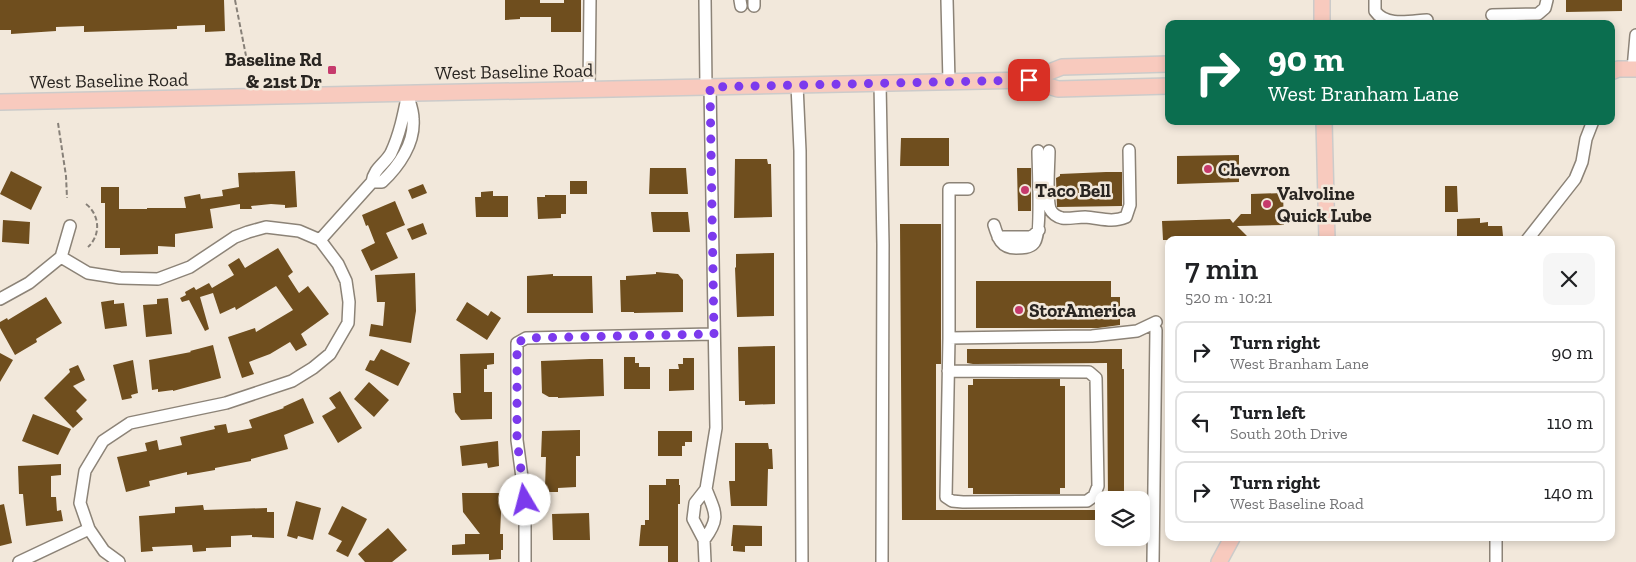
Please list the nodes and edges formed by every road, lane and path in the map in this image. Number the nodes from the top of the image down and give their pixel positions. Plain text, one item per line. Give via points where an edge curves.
1 (235, 0) edge
2 (590, 0) edge
3 (705, 0) edge
4 (946, 0) edge
5 (1322, 0) edge
6 (1375, 0) edge
7 (1547, 0) edge
8 (1492, 15) dead end
9 (1322, 20) edge
10 (1388, 20) edge
11 (1636, 35) edge
12 (1165, 64) edge
13 (248, 66) dead end
14 (1620, 71) edge
15 (1029, 80) junction
16 (949, 82) junction
17 (880, 83) junction
18 (797, 85) junction
19 (1165, 86) edge
20 (708, 87) junction
21 (589, 89) junction
22 (408, 93) junction
23 (0, 102) edge
24 (58, 123) dead end
25 (1324, 125) edge
26 (1591, 125) edge
27 (1129, 150) dead end
28 (390, 155) junction
29 (400, 163) junction
30 (372, 182) junction
31 (968, 189) dead end
32 (67, 198) dead end
33 (86, 204) dead end
34 (994, 225) dead end
35 (70, 226) dead end
36 (1327, 236) edge
37 (1530, 236) edge
38 (320, 240) junction
39 (88, 247) dead end
40 (60, 256) junction
41 (0, 299) edge
42 (714, 334) junction
43 (949, 338) junction
44 (948, 372) junction
45 (706, 489) junction
46 (89, 529) junction
47 (704, 540) junction
48 (1230, 541) edge
49 (1496, 541) edge
50 (19, 562) edge
51 (119, 562) edge
52 (525, 562) edge
53 (706, 562) edge
54 (802, 562) edge
55 (882, 562) edge
56 (1152, 562) edge
57 (1219, 562) edge
58 (1496, 562) edge

1 - 13 path
2 - 21 street
3 - 20 street
4 - 16 street
5 - 9 main road
6 - 10 street via 1375,11
7 - 8 street via 1545,8 1538,14
11 - 14 street
12 - 15 main road, West Baseline Road via 1062,67
15 - 16 main road, West Baseline Road
15 - 19 main road, West Baseline Road via 1058,88
16 - 17 main road, West Baseline Road
17 - 18 main road, West Baseline Road
17 - 55 street
18 - 20 main road, West Baseline Road
18 - 54 street
20 - 21 main road, West Baseline Road
20 - 42 street
21 - 22 main road, West Baseline Road
22 - 23 main road, West Baseline Road
22 - 28 street via 401,127
22 - 29 street via 412,132
24 - 32 path
25 - 36 main road
26 - 37 street via 1575,179
27 - 34 street via 1130,205 1126,217 1110,221 1061,218 1053,214 1044,151 1037,240 1024,248 1008,247 1002,244
28 - 29 street
28 - 30 street via 374,174
29 - 30 street via 382,182
30 - 38 street
31 - 43 street via 949,189
33 - 39 path via 96,217 97,228
35 - 40 street
38 - 40 street via 299,231 266,228 248,232 235,237 190,268 158,279 88,273
38 - 46 street via 346,281 349,302 348,323 330,354 292,381 226,403 130,423 103,441 85,471 80,503
40 - 41 street via 28,283
42 - 45 street via 716,428
42 - 52 street via 526,338 517,343 517,440 525,500
43 - 44 street
43 - 56 street via 1092,336 1156,326
44 - 44 street via 946,497 963,502 1087,501 1094,496 1098,486 1096,378 1093,374
45 - 47 street via 715,510 715,521
45 - 47 street via 693,511 694,524
46 - 50 street
46 - 51 street via 104,551
47 - 53 street
48 - 57 main road
49 - 58 street

